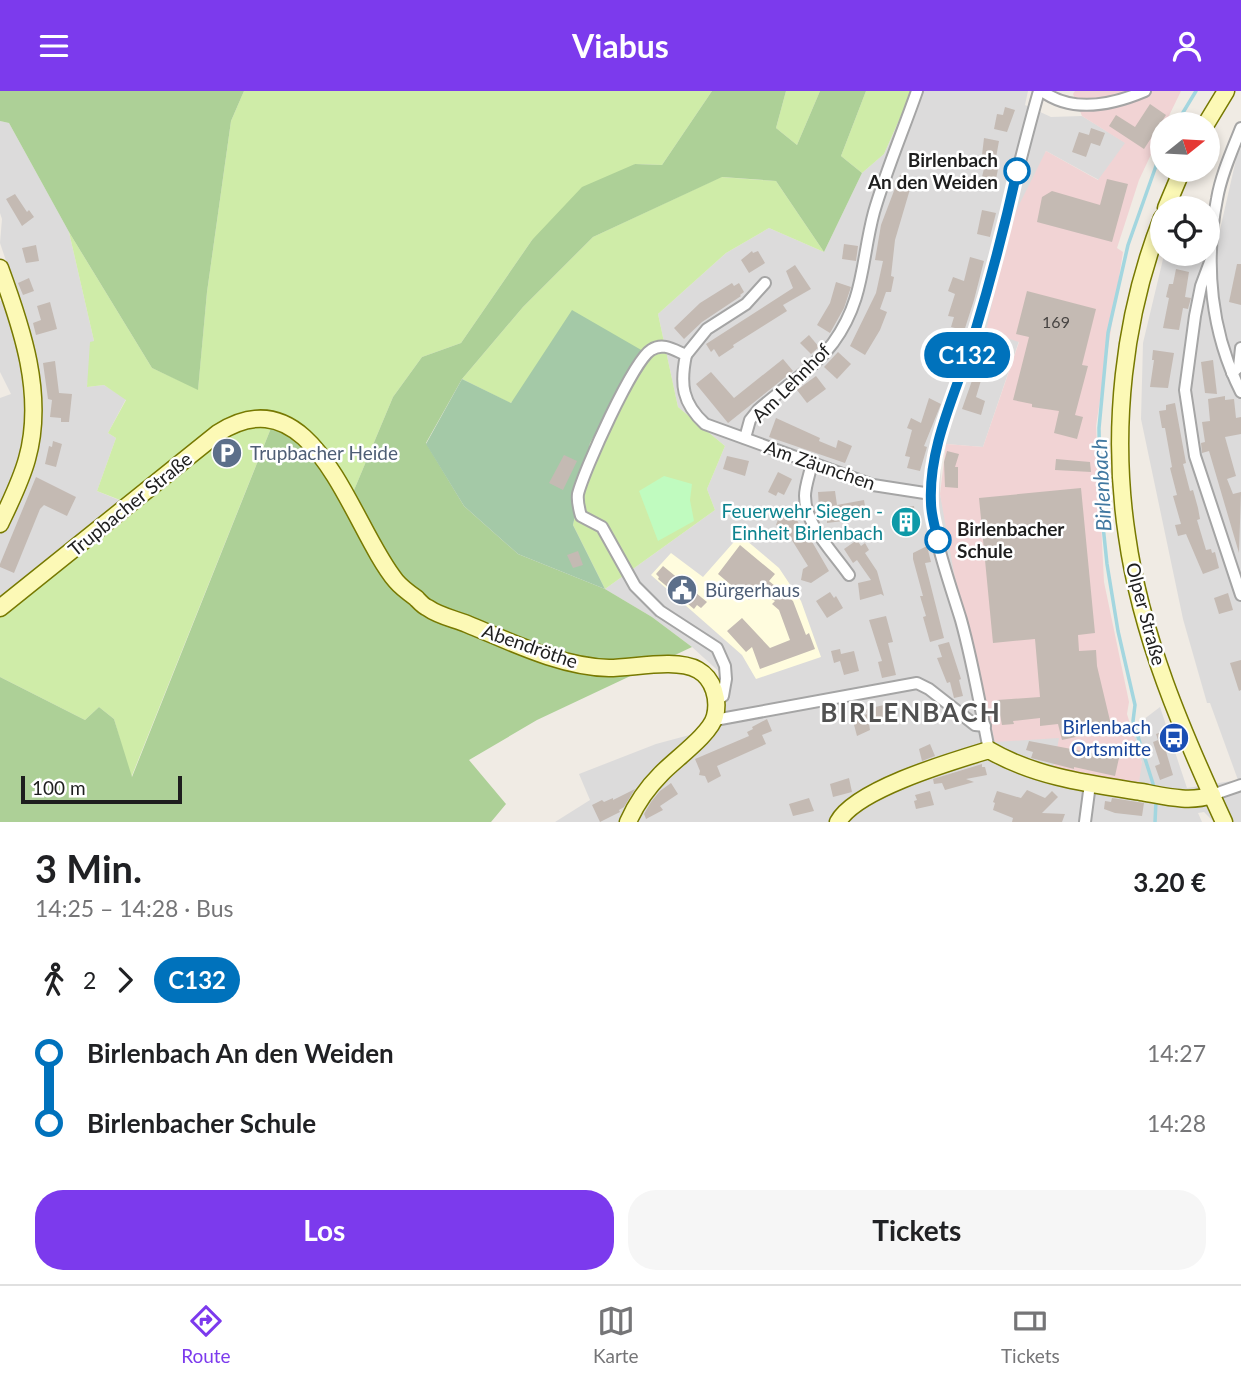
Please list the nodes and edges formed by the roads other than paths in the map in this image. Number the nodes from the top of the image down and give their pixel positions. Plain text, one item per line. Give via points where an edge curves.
1 (917, 91) edge
2 (1040, 91) edge
3 (1145, 91) edge
4 (1226, 91) edge
5 (1213, 112) edge
6 (1241, 128) edge
7 (1218, 196) edge
8 (1150, 257) edge
9 (1208, 266) edge
10 (1210, 266) edge
11 (0, 268) edge
12 (765, 283) dead end
13 (1241, 348) edge
14 (686, 355) junction
15 (1232, 373) junction
16 (1241, 392) edge
17 (269, 418) joint
18 (745, 438) junction
19 (812, 463) junction
20 (931, 494) junction
21 (0, 524) edge
22 (849, 575) dead end
23 (1241, 595) edge
24 (0, 608) edge
25 (717, 700) junction
26 (715, 720) junction
27 (985, 726) junction
28 (989, 750) junction
29 (1090, 784) junction
30 (1241, 785) edge
31 (1212, 795) junction
32 (628, 822) edge
33 (838, 822) edge
34 (1085, 822) edge
35 (1224, 822) edge

1 - 18 street, Am Lehnhof via 875,210 852,310 823,354 750,419
2 - 3 street via 1065,102 1096,105
2 - 20 street via 974,335 940,435
4 - 5 street
6 - 7 street
8 - 31 street, Olper Straße via 1125,367 1121,424 1127,536 1152,644
9 - 23 street via 1195,316 1185,390 1195,456
10 - 15 street via 1218,335
11 - 21 street via 27,354 35,407 28,458
12 - 14 street via 746,304 707,329
13 - 15 street via 1238,367
14 - 18 street, Am Zäunchen via 681,376 695,415 705,424
14 - 25 street via 666,346 647,352 601,434 577,497 581,516 602,527 635,586 660,611 717,648 726,679 723,696
15 - 16 street
17 - 24 street, Trupbacher Straße via 243,420 218,433
17 - 25 street, Abendröthe via 306,439 340,485 396,581 428,609 583,665 689,667 707,677
18 - 19 street, Am Zäunchen
19 - 20 street, Am Zäunchen via 873,485
19 - 22 street via 805,494 807,510
20 - 27 street
25 - 26 street
26 - 27 street via 917,683 975,725
26 - 32 street via 646,791
27 - 28 street
28 - 29 street via 1032,769
28 - 33 street via 890,786 848,809
29 - 31 street via 1199,799
29 - 34 street
30 - 31 street
31 - 35 street, Olper Straße

